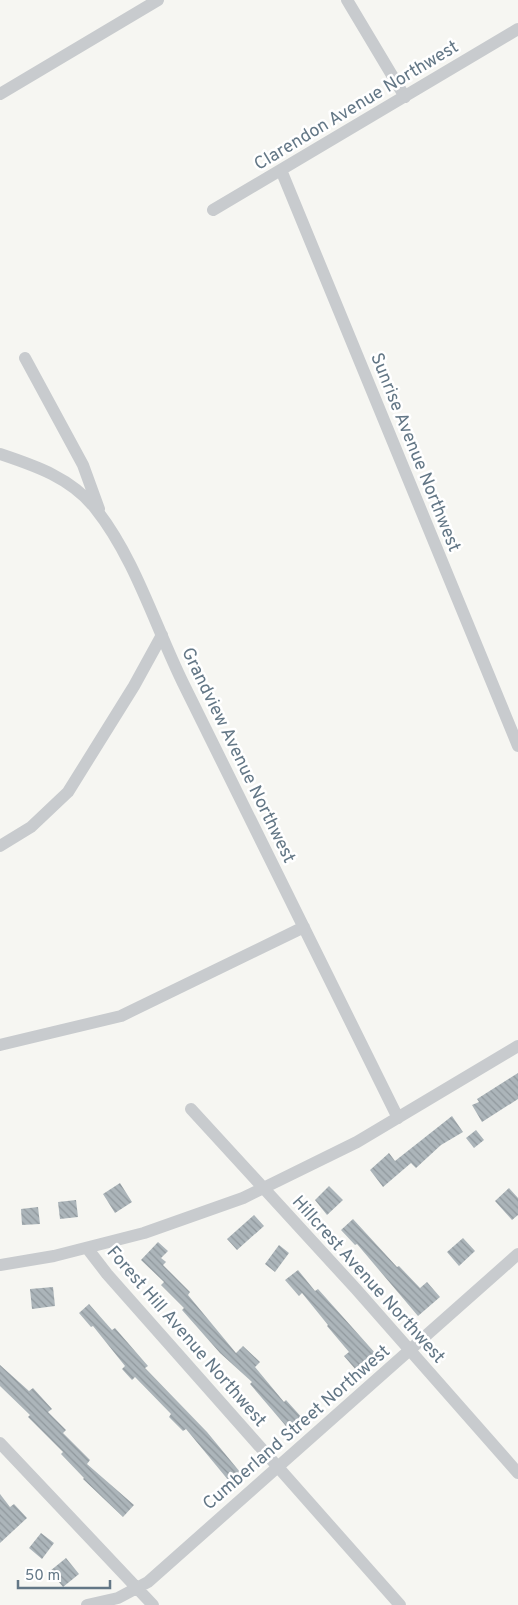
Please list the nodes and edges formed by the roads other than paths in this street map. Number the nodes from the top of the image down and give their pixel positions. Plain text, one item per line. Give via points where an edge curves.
1 (158, 0) edge
2 (347, 0) edge
3 (517, 31) edge
4 (0, 94) edge
5 (405, 97) junction
6 (281, 170) junction
7 (212, 210) dead end
8 (25, 358) dead end
9 (0, 454) edge
10 (101, 516) junction
11 (162, 635) junction
12 (518, 746) edge
13 (0, 846) edge
14 (304, 927) junction
15 (0, 1045) edge
16 (518, 1046) edge
17 (191, 1109) dead end
18 (398, 1118) junction
19 (265, 1188) junction
20 (88, 1248) junction
21 (518, 1254) edge
22 (0, 1265) edge
23 (409, 1350) junction
24 (0, 1443) edge
25 (278, 1467) junction
26 (518, 1474) edge
27 (138, 1589) junction
28 (87, 1605) edge
29 (153, 1605) edge
30 (400, 1605) edge

1 - 4 street
2 - 5 street
3 - 5 street, Clarendon Avenue Northwest
5 - 6 street, Clarendon Avenue Northwest
6 - 7 street, Clarendon Avenue Northwest
6 - 12 street, Sunrise Avenue Northwest
8 - 10 street via 83,466
9 - 10 street, Grandview Avenue Northwest via 68,483 83,494
10 - 11 street, Grandview Avenue Northwest
11 - 13 street via 125,702 68,792 31,827
11 - 14 street, Grandview Avenue Northwest
14 - 15 street via 121,1016
14 - 18 street, Grandview Avenue Northwest
16 - 18 street
17 - 19 street, Hillcrest Avenue Northwest
18 - 19 street
19 - 20 street via 206,1213
19 - 23 street, Hillcrest Avenue Northwest
20 - 22 street
20 - 25 street, Forest Hill Avenue Northwest via 107,1274
21 - 23 street, Cumberland Street Northwest
23 - 25 street, Cumberland Street Northwest
23 - 26 street, Hillcrest Avenue Northwest
24 - 27 street
25 - 27 street, Cumberland Street Northwest
25 - 30 street, Forest Hill Avenue Northwest
27 - 28 street, Cumberland Street Northwest via 118,1598
27 - 29 street

